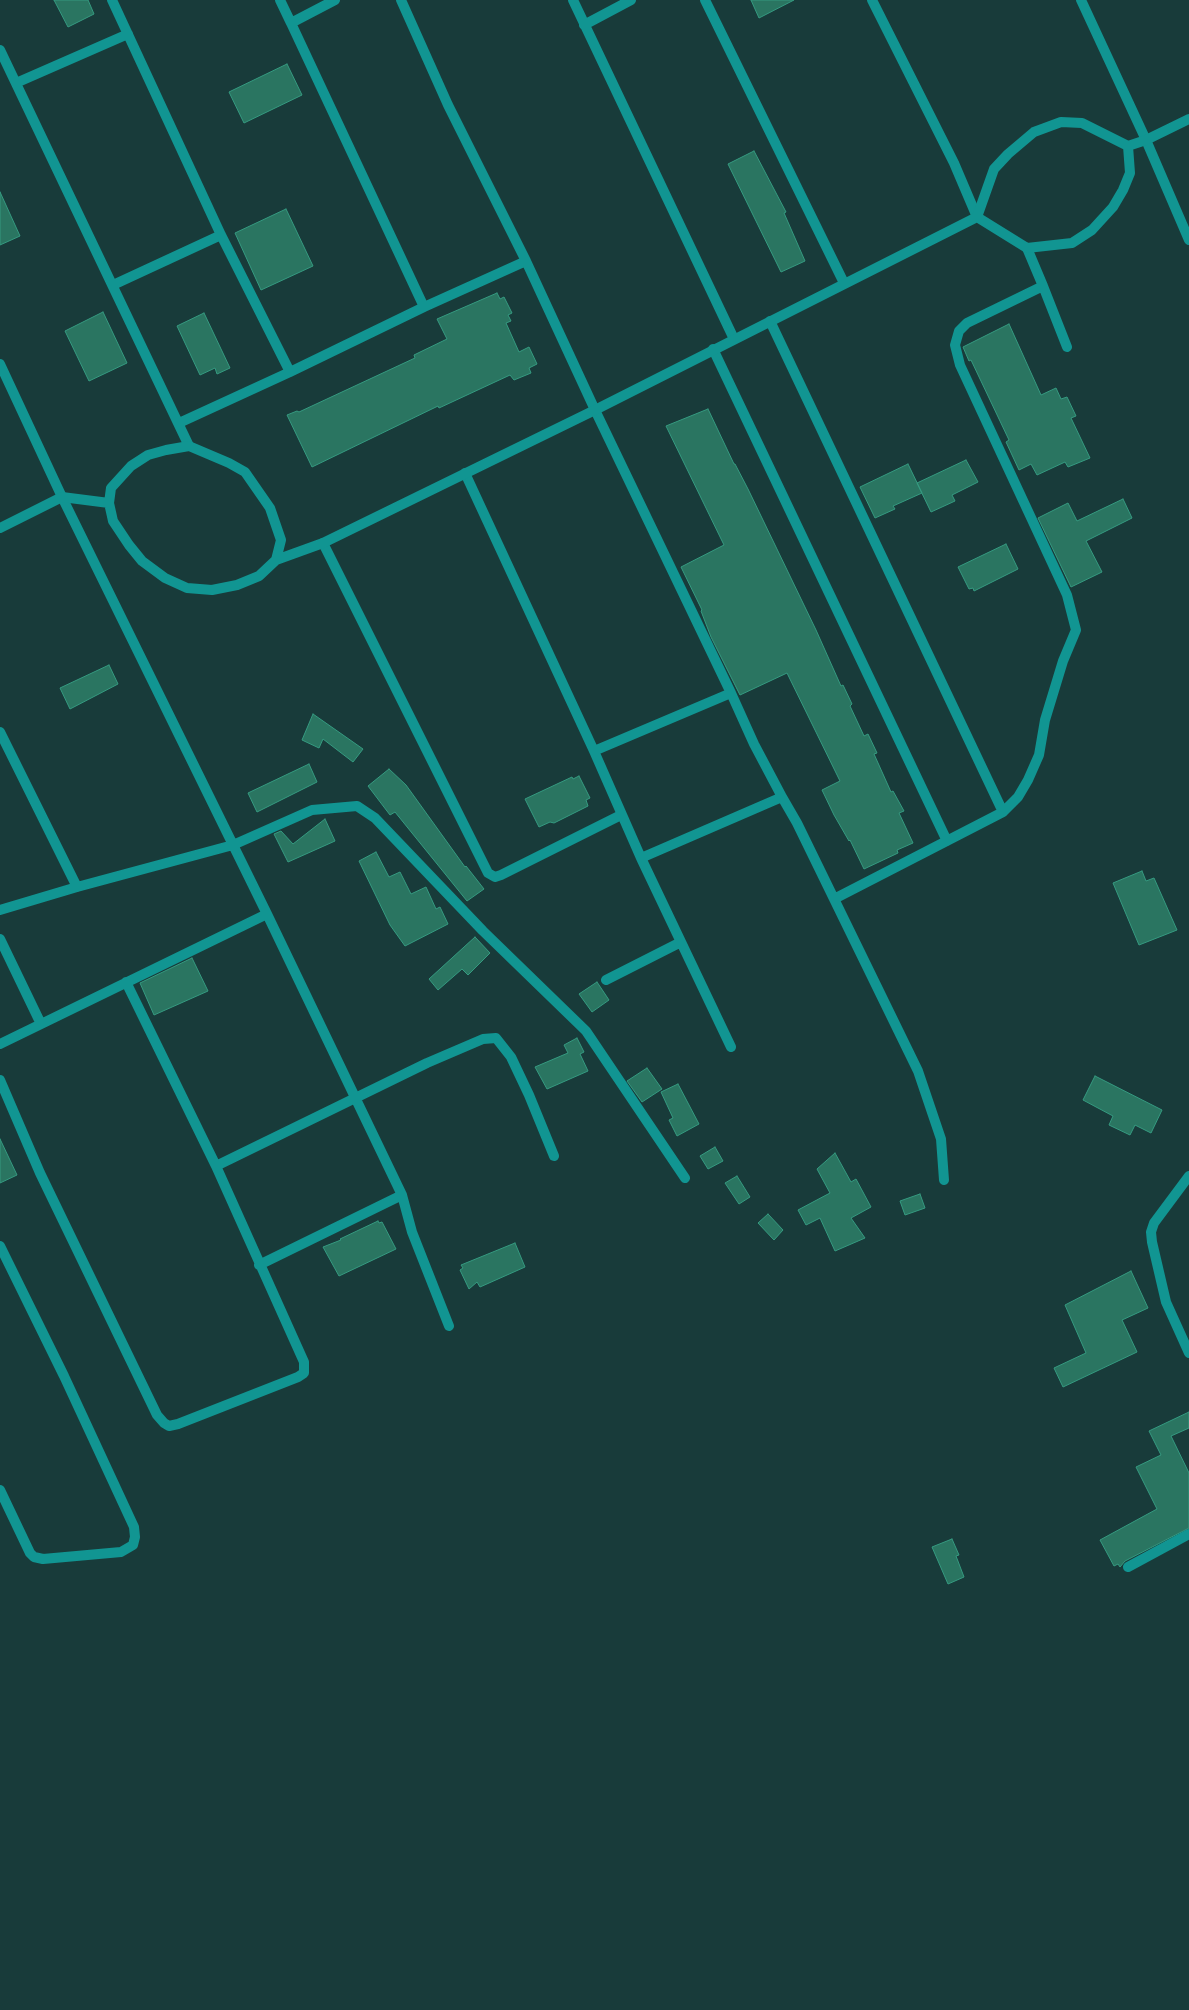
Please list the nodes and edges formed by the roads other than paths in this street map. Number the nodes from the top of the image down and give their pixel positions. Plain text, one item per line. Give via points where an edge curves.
1 (112, 0) edge
2 (280, 0) edge
3 (335, 0) edge
4 (400, 0) edge
5 (573, 0) edge
6 (631, 0) edge
7 (704, 0) edge
8 (872, 0) edge
9 (1081, 0) edge
10 (291, 23) junction
11 (584, 25) junction
12 (128, 34) junction
13 (0, 50) edge
14 (16, 83) junction
15 (1189, 119) edge
16 (1146, 140) junction
17 (1128, 146) junction
18 (977, 217) junction
19 (221, 235) junction
20 (1189, 240) edge
21 (1027, 248) junction
22 (526, 261) junction
23 (844, 283) junction
24 (113, 285) junction
25 (1043, 286) junction
26 (424, 307) junction
27 (770, 321) junction
28 (734, 339) junction
29 (1067, 347) dead end
30 (713, 349) junction
31 (0, 364) edge
32 (290, 372) junction
33 (594, 410) junction
34 (178, 423) junction
35 (189, 446) junction
36 (465, 473) junction
37 (62, 497) junction
38 (108, 504) junction
39 (0, 528) edge
40 (323, 543) junction
41 (276, 560) junction
42 (731, 693) junction
43 (0, 732) edge
44 (594, 751) junction
45 (782, 797) junction
46 (1003, 812) junction
47 (621, 815) junction
48 (947, 840) junction
49 (233, 845) junction
50 (641, 858) junction
51 (77, 887) junction
52 (834, 900) junction
53 (0, 910) edge
54 (267, 914) junction
55 (0, 939) edge
56 (681, 942) junction
57 (606, 980) dead end
58 (126, 982) junction
59 (41, 1024) junction
60 (0, 1044) edge
61 (730, 1047) dead end
62 (0, 1080) edge
63 (354, 1098) junction
64 (554, 1156) dead end
65 (216, 1166) junction
66 (1189, 1176) edge
67 (685, 1178) dead end
68 (944, 1180) dead end
69 (402, 1195) junction
70 (0, 1246) edge
71 (259, 1265) junction
72 (449, 1326) dead end
73 (1189, 1352) edge
74 (0, 1490) edge
75 (1189, 1534) edge
76 (1128, 1567) dead end

1 - 12 street
2 - 10 street
3 - 10 street
4 - 22 street via 448,106
5 - 11 street
6 - 11 street
7 - 23 street
8 - 18 street via 954,163
9 - 16 street
10 - 26 street
11 - 28 street
12 - 14 street
12 - 19 street
13 - 14 street
14 - 24 street
15 - 16 street
16 - 17 street
16 - 20 street
17 - 18 street via 1082,124 1061,122 1034,132 994,169
17 - 21 street via 1130,173 1123,190 1113,207 1092,230 1072,242
18 - 21 street
18 - 23 street
19 - 24 street
19 - 32 street
21 - 25 street
22 - 26 street
22 - 33 street
23 - 27 street
24 - 34 street
25 - 29 street
25 - 46 street via 967,323 959,331 955,345 960,365 1067,595 1076,630 1063,661 1045,720 1038,755 1028,780 1018,797
26 - 32 street
27 - 28 street
27 - 46 street
28 - 30 street
30 - 33 street
30 - 48 street
31 - 37 street
32 - 34 street
33 - 36 street
33 - 42 street
34 - 35 street
35 - 38 street via 148,455 131,466 111,488
35 - 41 street via 245,472 270,508 281,540
36 - 40 street
36 - 44 street
37 - 38 street
37 - 39 street
37 - 49 street
38 - 41 street via 113,521 142,561 165,578 187,588 212,590 237,584 259,576
40 - 41 street
40 - 47 street via 488,872 495,877 501,875
42 - 44 street
42 - 45 street
43 - 51 street
44 - 47 street
45 - 50 street
45 - 52 street via 798,823
46 - 48 street
47 - 50 street
48 - 52 street
49 - 51 street
49 - 54 street
49 - 67 street via 312,810 357,806 375,818 483,931 586,1031
50 - 56 street
51 - 53 street
52 - 68 street via 918,1071 942,1139
54 - 58 street
54 - 63 street
55 - 59 street
56 - 57 street
56 - 61 street
58 - 59 street
58 - 65 street
59 - 60 street
62 - 71 street via 40,1173 157,1415 169,1426 304,1373 304,1362
63 - 64 street via 483,1039 496,1038 511,1058
63 - 65 street
63 - 69 street
65 - 71 street
66 - 73 street via 1154,1223 1152,1232 1166,1302
69 - 71 street
69 - 72 street via 412,1232
70 - 74 street via 134,1527 133,1545 122,1552 42,1559 34,1557
75 - 76 street

